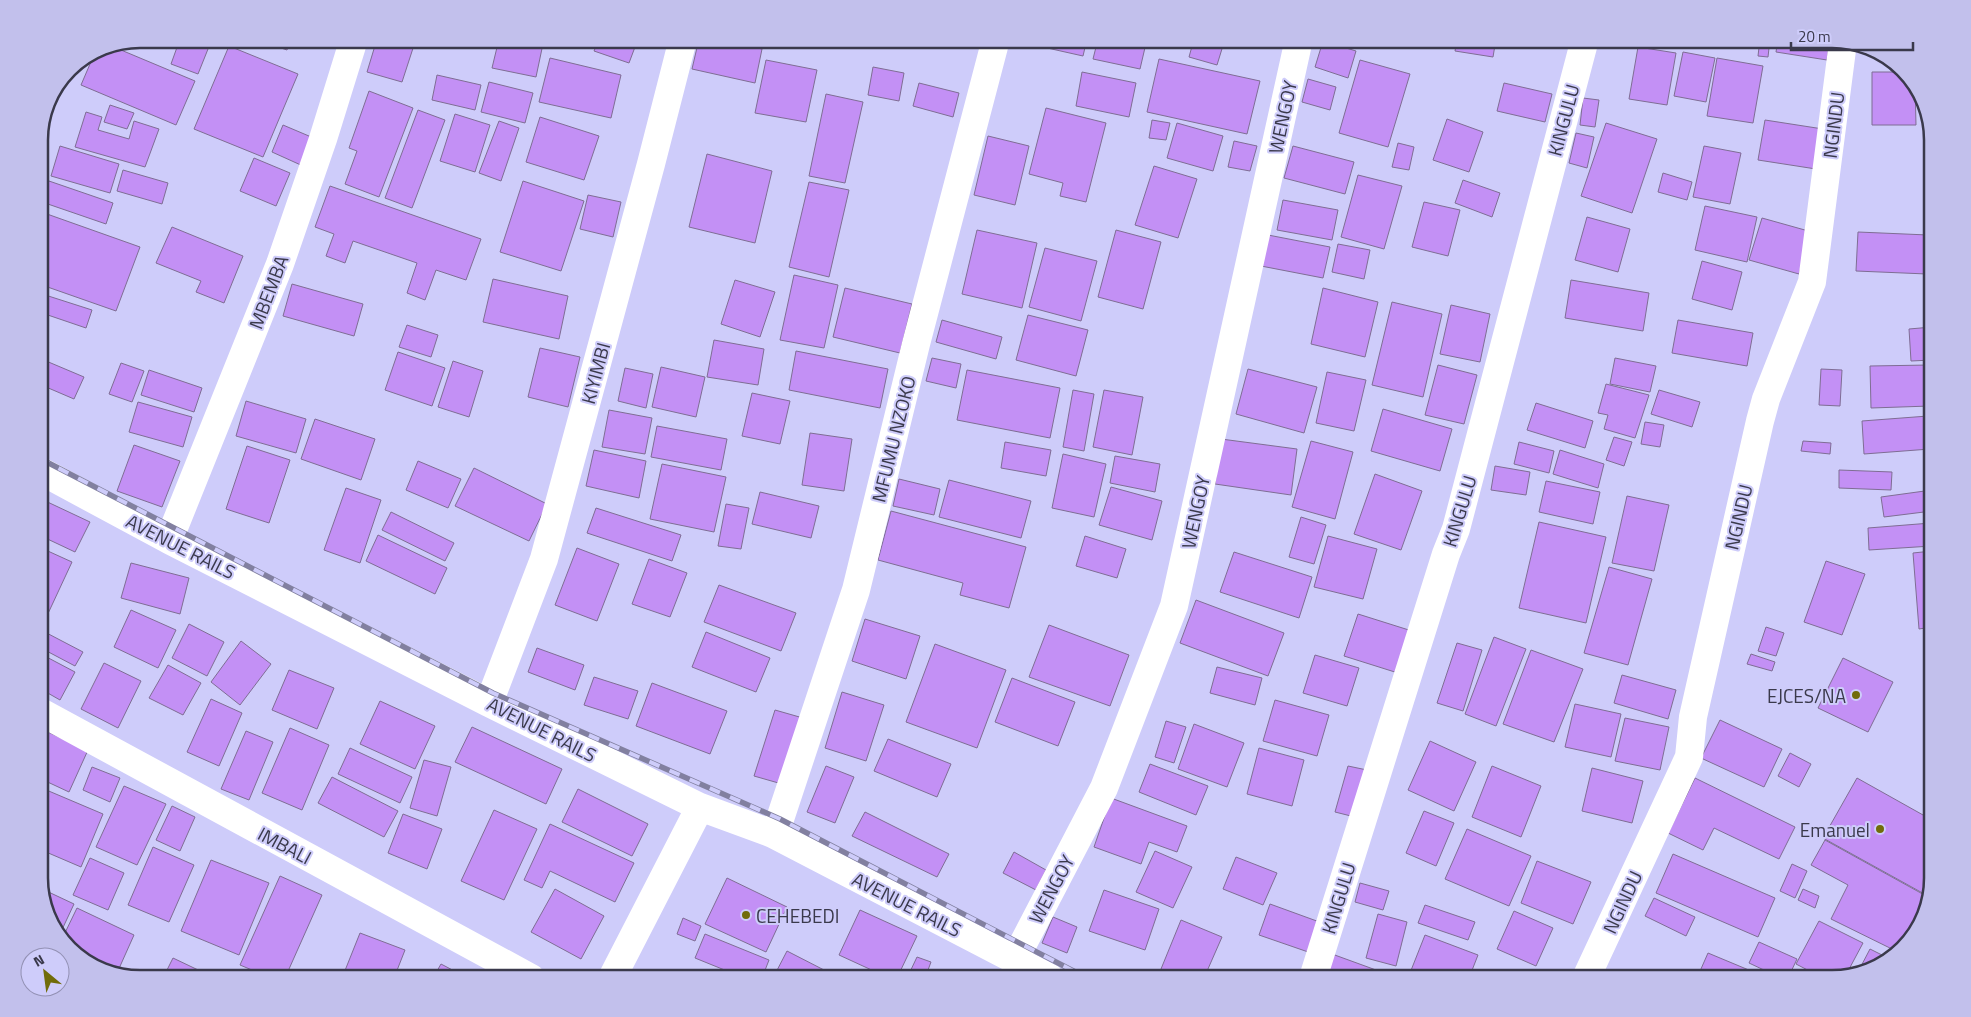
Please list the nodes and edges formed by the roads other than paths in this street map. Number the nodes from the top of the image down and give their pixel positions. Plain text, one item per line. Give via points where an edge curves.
1 (351, 48) edge
2 (681, 48) edge
3 (994, 48) edge
4 (1297, 48) edge
5 (1583, 48) edge
6 (1842, 48) edge
7 (48, 475) edge
8 (169, 540) junction
9 (489, 703) junction
10 (48, 716) edge
11 (700, 808) junction
12 (773, 834) junction
13 (1015, 960) junction
14 (516, 970) edge
15 (616, 970) edge
16 (1034, 970) edge
17 (1316, 970) edge
18 (1590, 970) edge

1 - 8 street, MBEMBA via 280,264
2 - 9 street, KIYIMBI via 544,559
3 - 12 street, MFUMU NZOKO via 856,590
4 - 13 street, WENGOY via 1174,606 1104,788
5 - 17 street, KINGULU via 1456,529
6 - 18 street, NGINDU via 1812,282 1760,421 1693,717 1689,757
7 - 8 street, AVENUE RAILS
8 - 9 street, AVENUE RAILS
9 - 11 street, AVENUE RAILS
10 - 14 street, IMBALI
11 - 12 street, AVENUE RAILS
11 - 15 street
12 - 13 street, AVENUE RAILS
13 - 16 street, AVENUE RAILS

